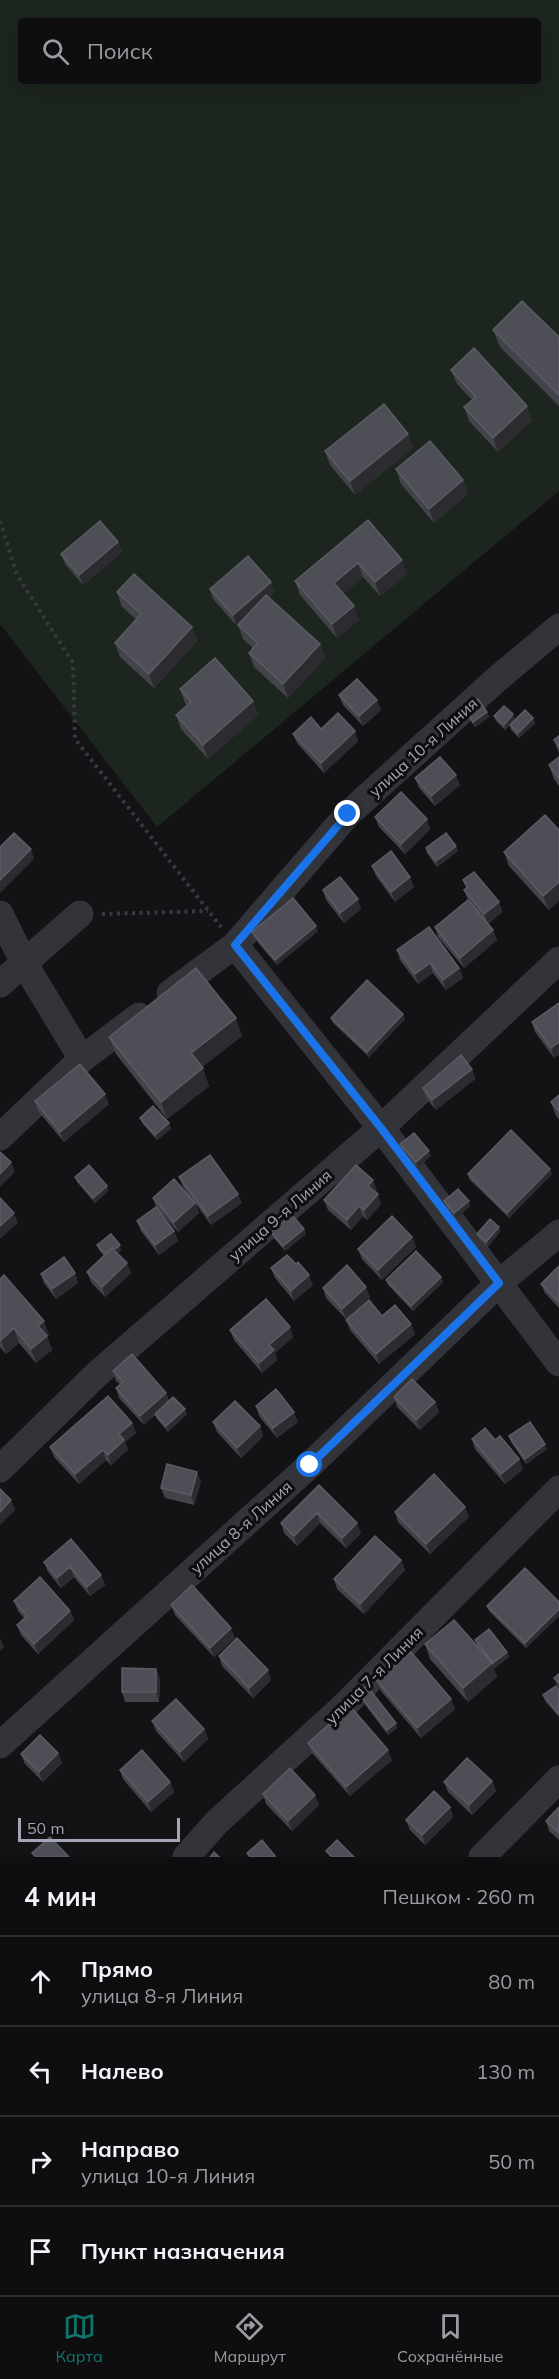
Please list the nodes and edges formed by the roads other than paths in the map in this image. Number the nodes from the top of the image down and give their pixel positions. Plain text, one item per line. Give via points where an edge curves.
1 (559, 627) edge
2 (0, 914) edge
3 (80, 914) road end
4 (235, 945) junction
5 (559, 960) edge
6 (24, 963) junction
7 (0, 984) edge
8 (82, 1059) junction
9 (381, 1128) junction
10 (0, 1137) edge
11 (559, 1233) edge
12 (499, 1283) junction
13 (559, 1364) edge
14 (0, 1469) edge
15 (559, 1489) edge
16 (0, 1745) edge
17 (559, 1779) edge
18 (186, 1857) edge
19 (482, 1857) edge

1 - 4 street, улица 10-я Линия via 348,814
2 - 6 street
3 - 6 street
4 - 8 street, улица 10-я Линия
4 - 9 street
5 - 9 street, улица 9-я Линия
6 - 7 street
6 - 8 street
8 - 10 street, улица 10-я Линия
9 - 12 street
9 - 14 street, улица 9-я Линия via 97,1374
11 - 12 street, улица 8-я Линия
12 - 13 street
12 - 16 street, улица 8-я Линия via 310,1465
15 - 18 street, улица 7-я Линия via 344,1706 217,1822
17 - 19 street

